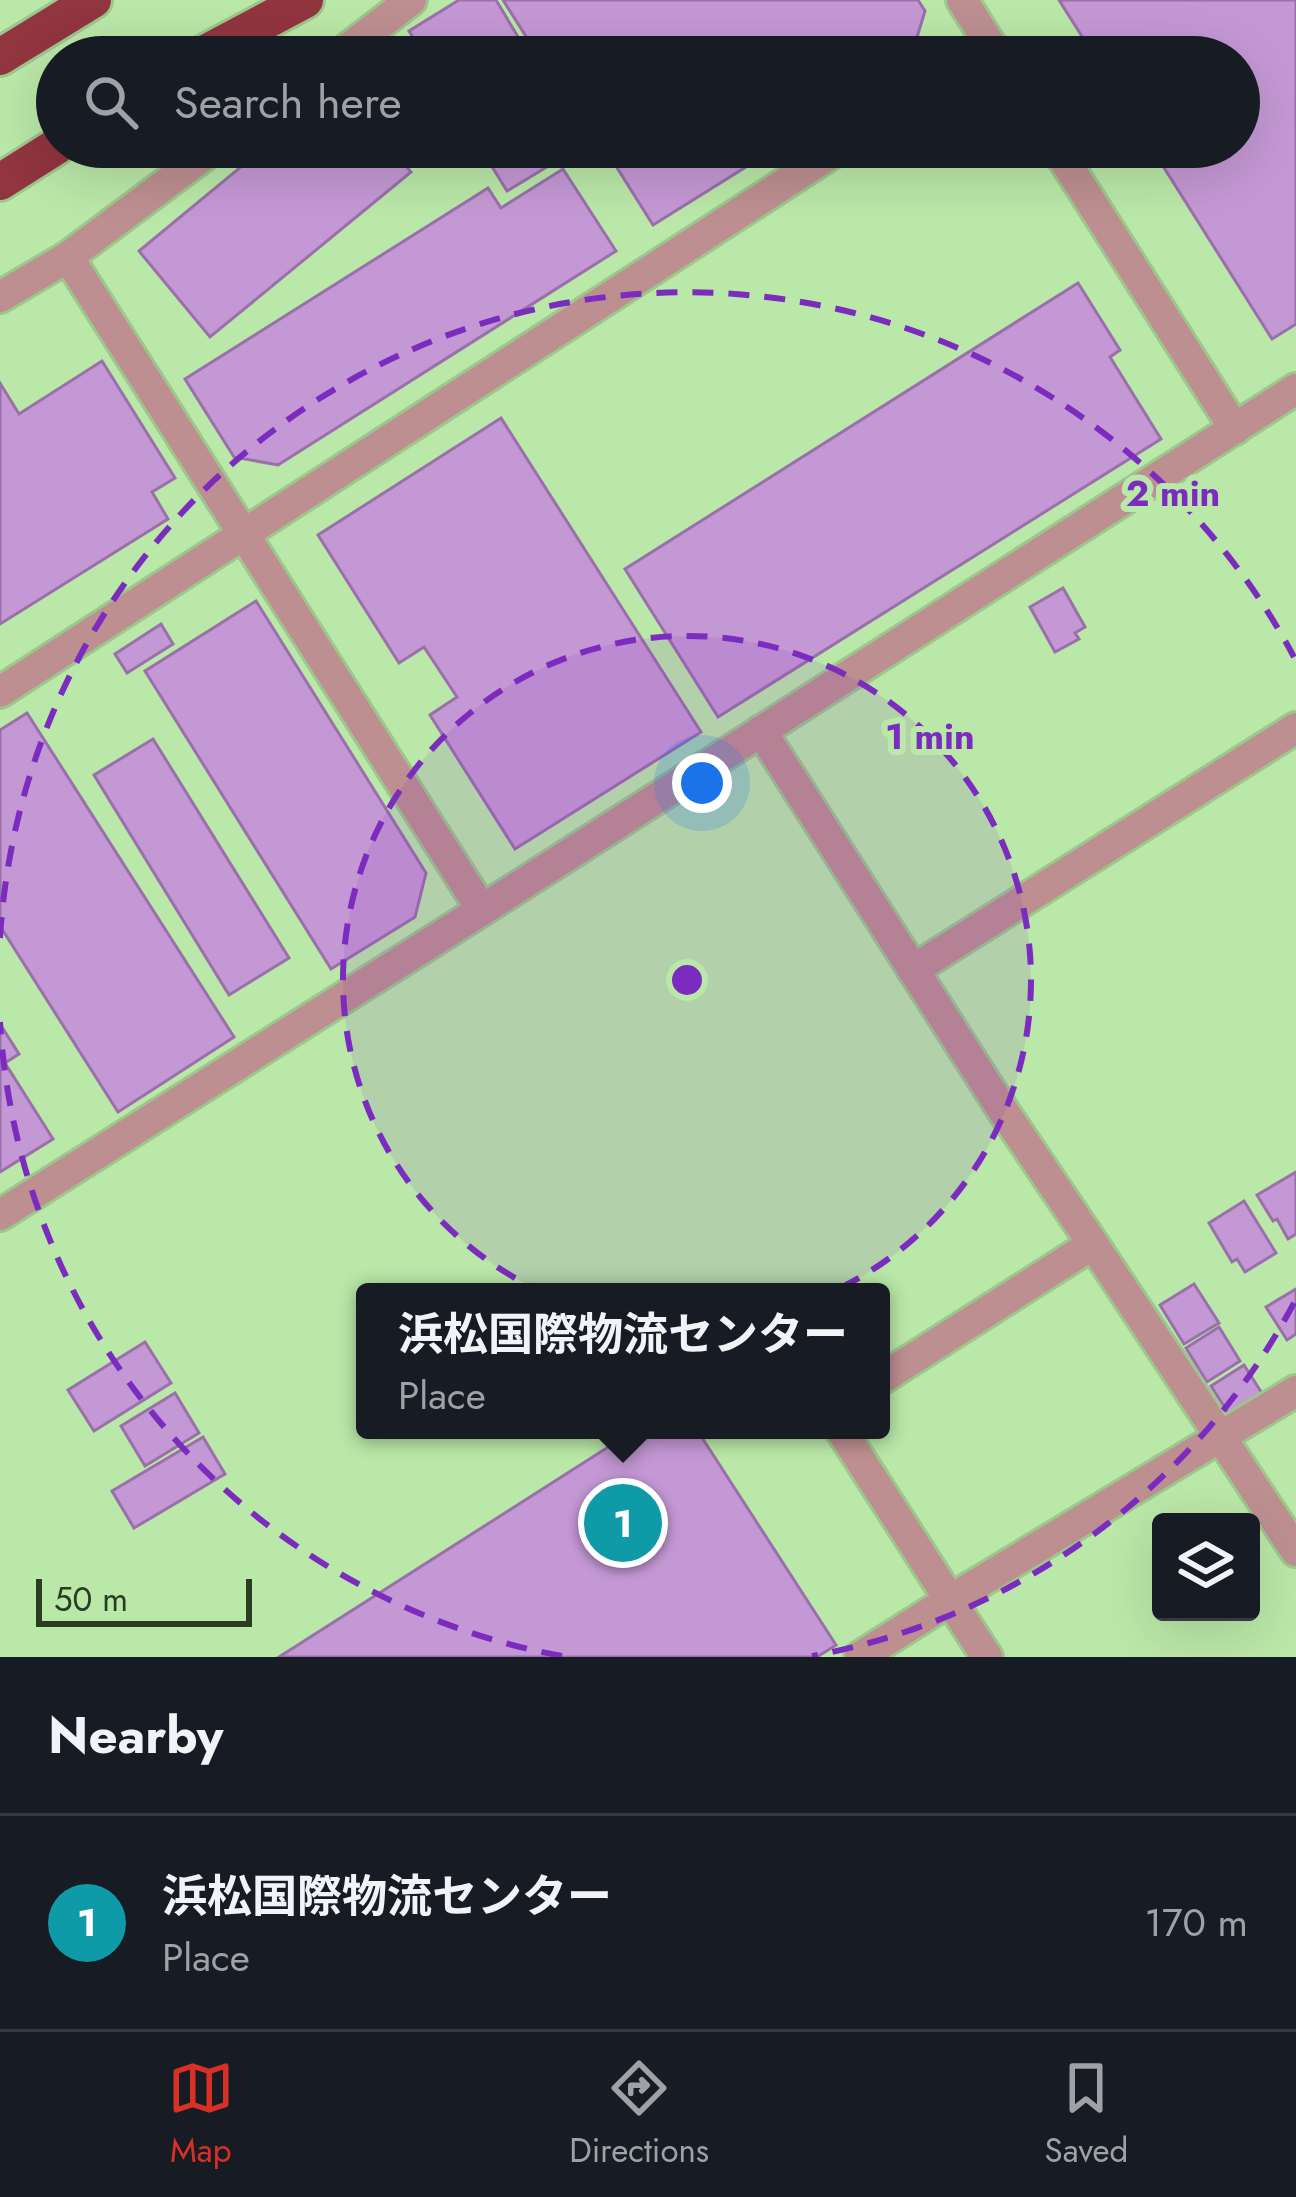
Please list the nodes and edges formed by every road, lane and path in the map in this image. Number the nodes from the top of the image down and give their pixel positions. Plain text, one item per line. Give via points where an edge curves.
1 (93, 0) edge
2 (252, 0) edge
3 (304, 0) edge
4 (411, 0) edge
5 (962, 0) edge
6 (216, 36) edge
7 (235, 36) edge
8 (364, 36) edge
9 (981, 36) edge
10 (0, 57) edge
11 (36, 159) edge
12 (187, 168) edge
13 (809, 168) edge
14 (1068, 168) edge
15 (0, 182) edge
16 (68, 257) junction
17 (0, 297) edge
18 (1296, 389) edge
19 (1235, 429) junction
20 (245, 533) junction
21 (0, 692) edge
22 (1296, 728) edge
23 (761, 731) junction
24 (482, 910) junction
25 (914, 970) junction
26 (0, 1215) edge
27 (1094, 1244) junction
28 (890, 1373) edge
29 (1296, 1391) edge
30 (1222, 1436) junction
31 (848, 1439) edge
32 (1296, 1551) edge
33 (950, 1600) junction
34 (860, 1657) edge
35 (987, 1657) edge

1 - 10 highway
2 - 6 highway
3 - 7 highway
4 - 8 street
5 - 9 street
11 - 15 highway
12 - 16 street
13 - 20 street
14 - 19 street
16 - 17 street
16 - 20 street
18 - 19 street
19 - 23 street
20 - 21 street
20 - 24 street
22 - 25 street
23 - 24 street
23 - 25 street
24 - 26 street
25 - 27 street
27 - 28 street
27 - 30 street
29 - 30 street
30 - 32 street
30 - 33 street
31 - 33 street
33 - 34 street
33 - 35 street

